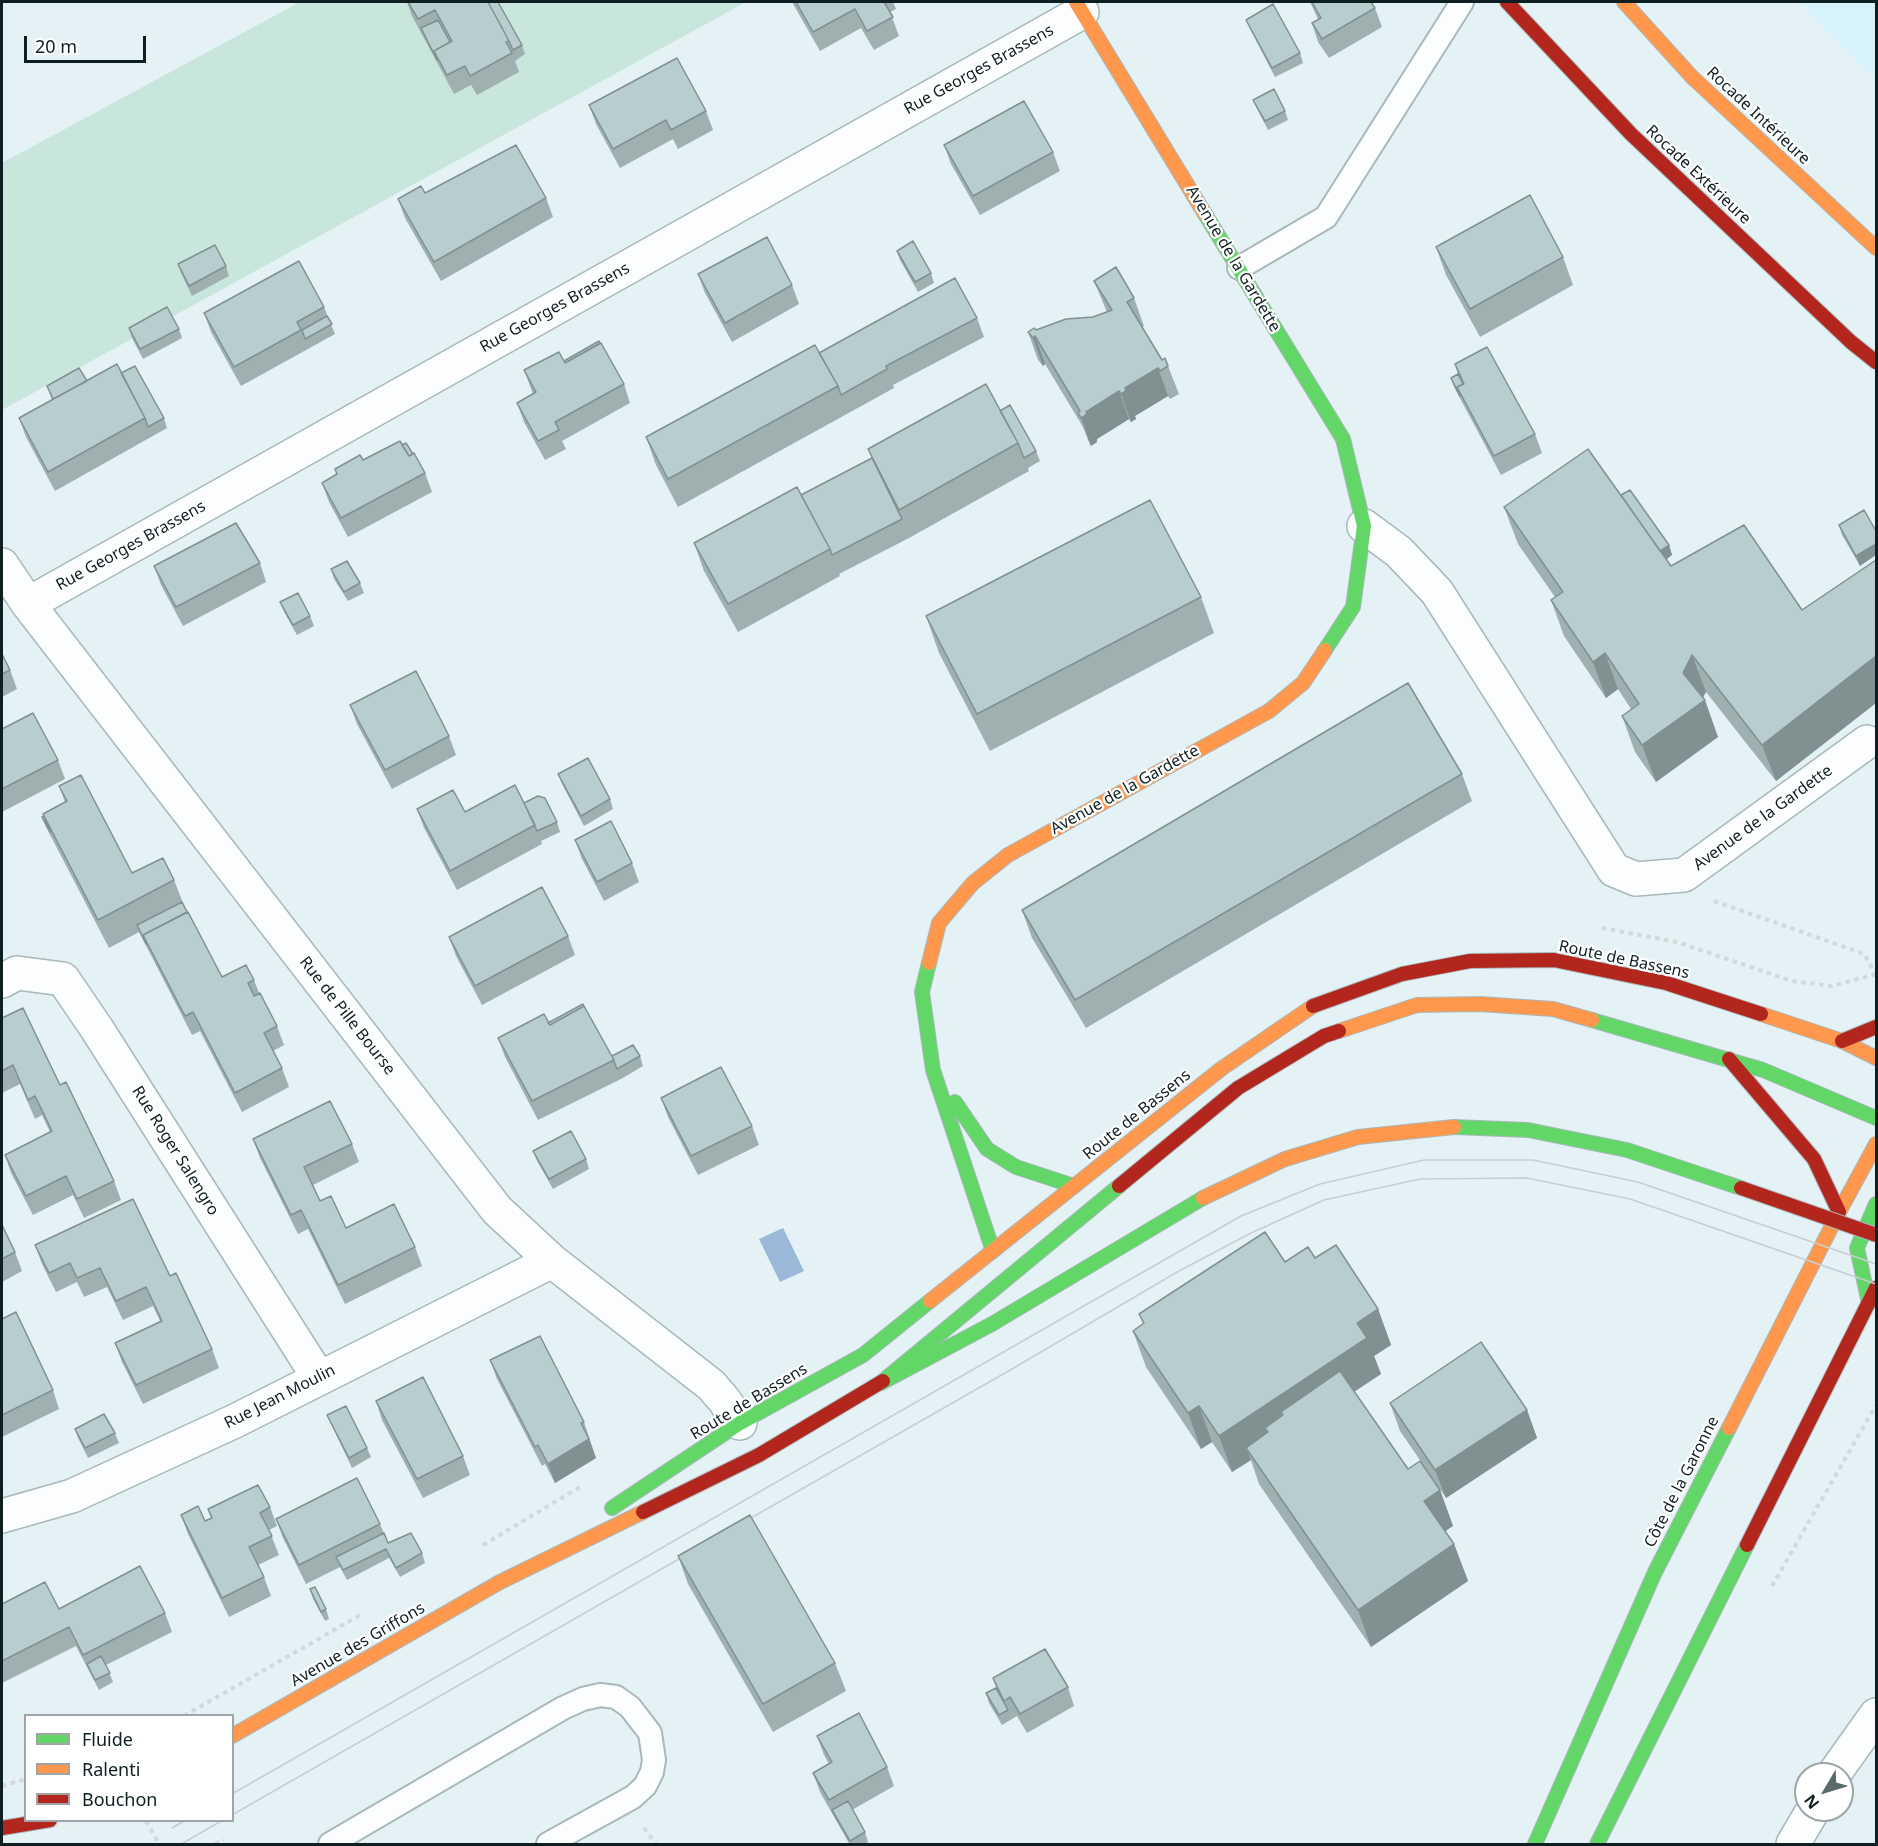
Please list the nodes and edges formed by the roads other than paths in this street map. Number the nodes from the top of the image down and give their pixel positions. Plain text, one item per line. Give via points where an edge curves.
1 (1462, 2) edge
2 (1507, 2) edge
3 (1624, 2) edge
4 (1079, 7) edge
5 (1876, 248) edge
6 (1239, 268) junction
7 (1876, 362) edge
8 (1364, 526) junction
9 (2, 565) edge
10 (28, 604) junction
11 (1867, 742) dead end
12 (2, 981) edge
13 (1876, 1027) edge
14 (1842, 1041) junction
15 (1876, 1058) edge
16 (1729, 1059) junction
17 (933, 1070) junction
18 (1876, 1118) edge
19 (1876, 1144) edge
20 (1074, 1186) junction
21 (1876, 1204) edge
22 (1839, 1212) junction
23 (1876, 1235) edge
24 (993, 1251) junction
25 (552, 1261) junction
26 (1876, 1288) edge
27 (1869, 1303) junction
28 (319, 1378) junction
29 (881, 1383) junction
30 (740, 1423) junction
31 (2, 1516) edge
32 (500, 1582) junction
33 (1876, 1715) edge
34 (234, 1735) edge
35 (1843, 1762) edge
36 (1806, 1822) edge
37 (54, 1827) edge
38 (2, 1828) edge
39 (330, 1845) edge
40 (548, 1845) edge
41 (1534, 1845) edge
42 (1597, 1845) edge
43 (1793, 1845) edge

1 - 6 lane via 1326,217
2 - 7 main road, Rocade Extérieure via 1631,134
3 - 5 main road, Rocade Intérieure via 1692,77
4 - 6 main road, Avenue de la Gardette
4 - 10 street, Rue Georges Brassens
6 - 8 main road, Avenue de la Gardette via 1343,439
8 - 11 street, Avenue de la Gardette via 1399,552 1437,592 1614,870 1636,879 1684,875
8 - 17 main road, Avenue de la Gardette via 1353,607 1303,683 1269,711 1008,855 973,883 939,923 922,992
9 - 10 street, Rue de Pille Bourse
10 - 25 street, Rue de Pille Bourse via 498,1210
12 - 28 street, Rue Roger Salengro via 17,973 63,979
13 - 14 main road
14 - 15 main road, Route de Bassens
14 - 20 main road, Route de Bassens via 1666,983 1554,960 1470,961 1402,974 1308,1008 1221,1069
16 - 18 main road
16 - 22 main road via 1814,1159
16 - 29 main road via 1552,1009 1480,1004 1417,1005 1324,1036 1238,1088
17 - 20 main road, Avenue de la Gardette via 987,1149 1016,1167
17 - 24 main road, Avenue de la Gardette
19 - 22 main road, Côte de la Garonne
20 - 24 main road, Route de Bassens
21 - 27 main road via 1857,1248
22 - 41 main road, Côte de la Garonne via 1655,1572
23 - 29 main road, bridge via 1627,1150 1528,1130 1453,1127 1358,1137 1285,1159 1205,1197 992,1324
24 - 30 main road, Route de Bassens via 863,1354
25 - 28 street, Rue Jean Moulin
25 - 30 street, Rue de Pille Bourse via 711,1385
26 - 27 main road
27 - 42 main road
28 - 31 street, Rue Jean Moulin via 72,1496
29 - 32 main road via 759,1455
30 - 32 main road, Route de Bassens
32 - 34 main road, Avenue des Griffons
33 - 35 street
36 - 43 street
37 - 38 main road
39 - 40 lane via 563,1708 600,1695 616,1698 630,1707 650,1733 652,1772 633,1797

